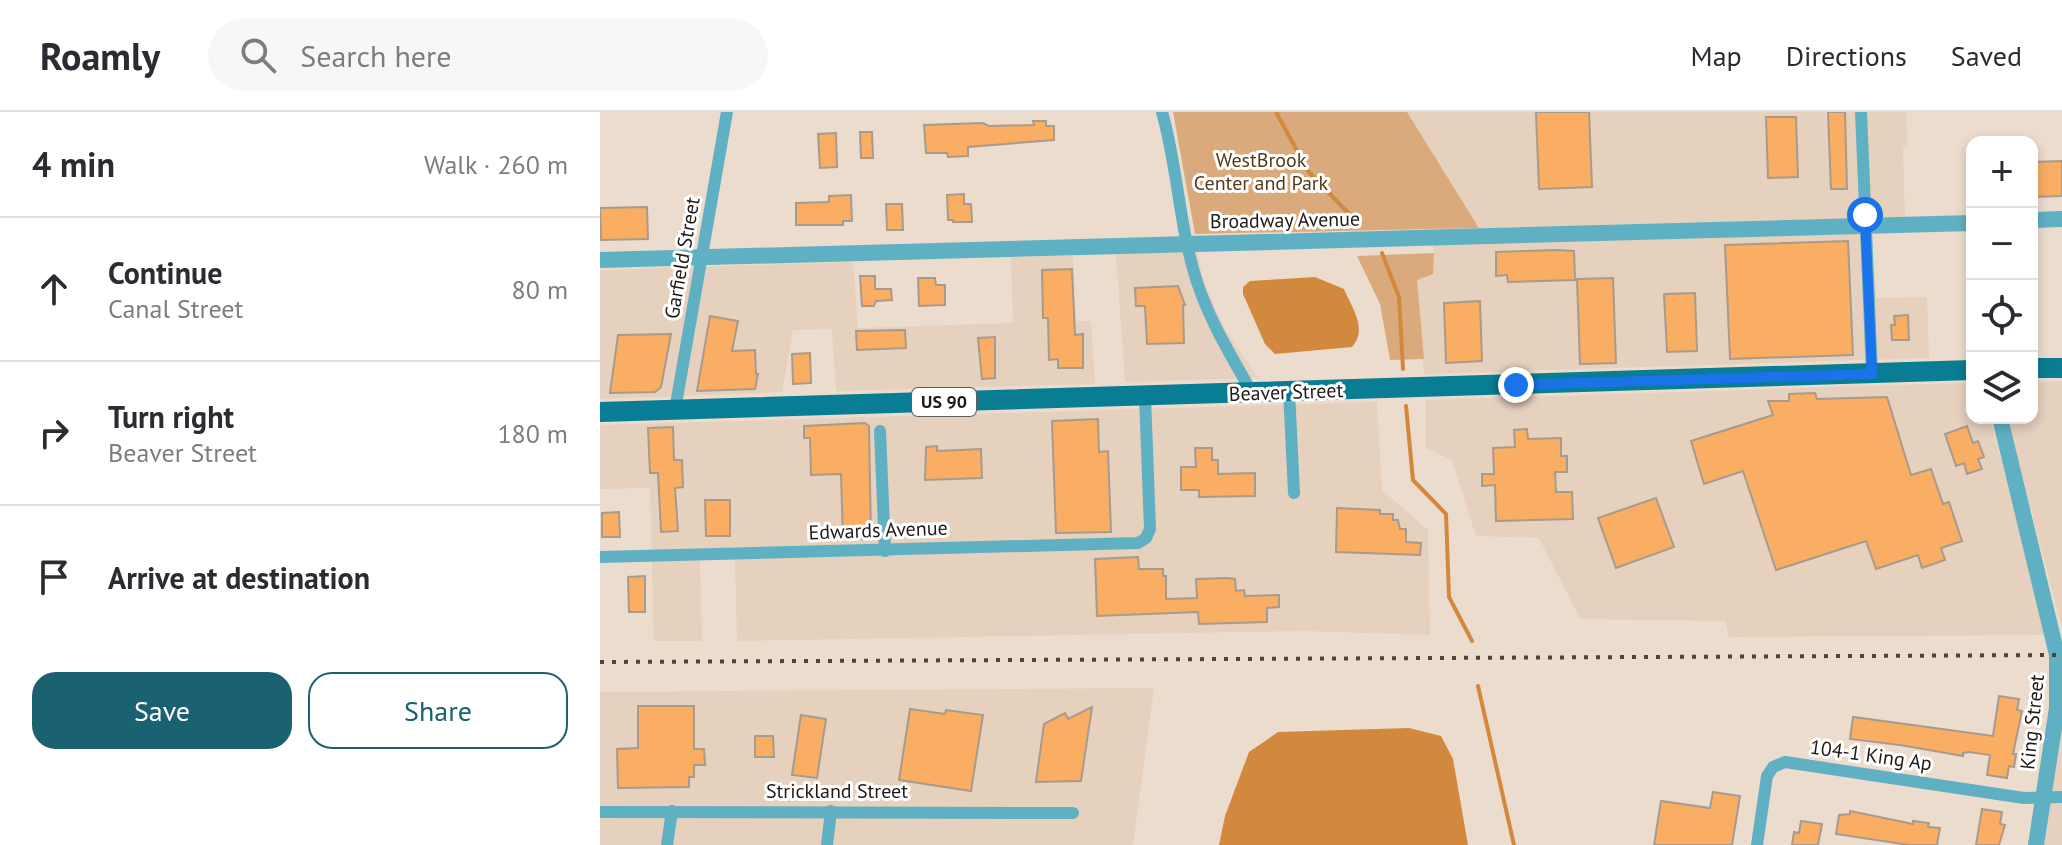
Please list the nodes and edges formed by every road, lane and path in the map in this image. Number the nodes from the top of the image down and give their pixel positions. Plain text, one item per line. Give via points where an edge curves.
1 (727, 112) edge
2 (1162, 112) edge
3 (1861, 112) edge
4 (2062, 219) edge
5 (2038, 220) edge
6 (1966, 223) edge
7 (1864, 225) junction
8 (1187, 242) junction
9 (703, 257) junction
10 (600, 260) edge
11 (2038, 368) edge
12 (2062, 368) edge
13 (1966, 370) edge
14 (1872, 374) junction
15 (1289, 391) junction
16 (1252, 393) junction
17 (1145, 396) junction
18 (675, 410) junction
19 (600, 412) edge
20 (2001, 424) edge
21 (880, 431) dead end
22 (1294, 493) dead end
23 (885, 551) junction
24 (600, 557) edge
25 (2044, 797) junction
26 (2062, 797) edge
27 (672, 811) junction
28 (831, 811) junction
29 (600, 812) edge
30 (1073, 813) dead end
31 (667, 845) edge
32 (827, 845) edge
33 (1757, 845) edge
34 (2036, 845) edge

1 - 9 street, Garfield Street
2 - 8 street
3 - 7 street
4 - 5 street
6 - 7 street, Broadway Avenue
7 - 8 street, Broadway Avenue
7 - 14 street
8 - 9 street, Broadway Avenue
8 - 16 street via 1217,330
9 - 10 street, Broadway Avenue
9 - 18 street, Garfield Street
11 - 12 main road
13 - 14 main road, Beaver Street / US 90
14 - 15 main road, Beaver Street / US 90
15 - 16 main road, Beaver Street / US 90
15 - 22 street
16 - 17 main road, Beaver Street / US 90
17 - 18 main road, Beaver Street / US 90
17 - 23 street, Edwards Avenue via 1150,529 1138,543
18 - 19 main road, Beaver Street / US 90
20 - 25 street, King Street via 2057,655 2057,708
21 - 23 street
23 - 24 street, Edwards Avenue
25 - 26 street
25 - 33 street, 104-1 King Ap via 1785,762 1767,776
25 - 34 street, King Street
27 - 28 street, Strickland Street
27 - 29 street, Strickland Street
27 - 31 street
28 - 30 street, Strickland Street
28 - 32 street

